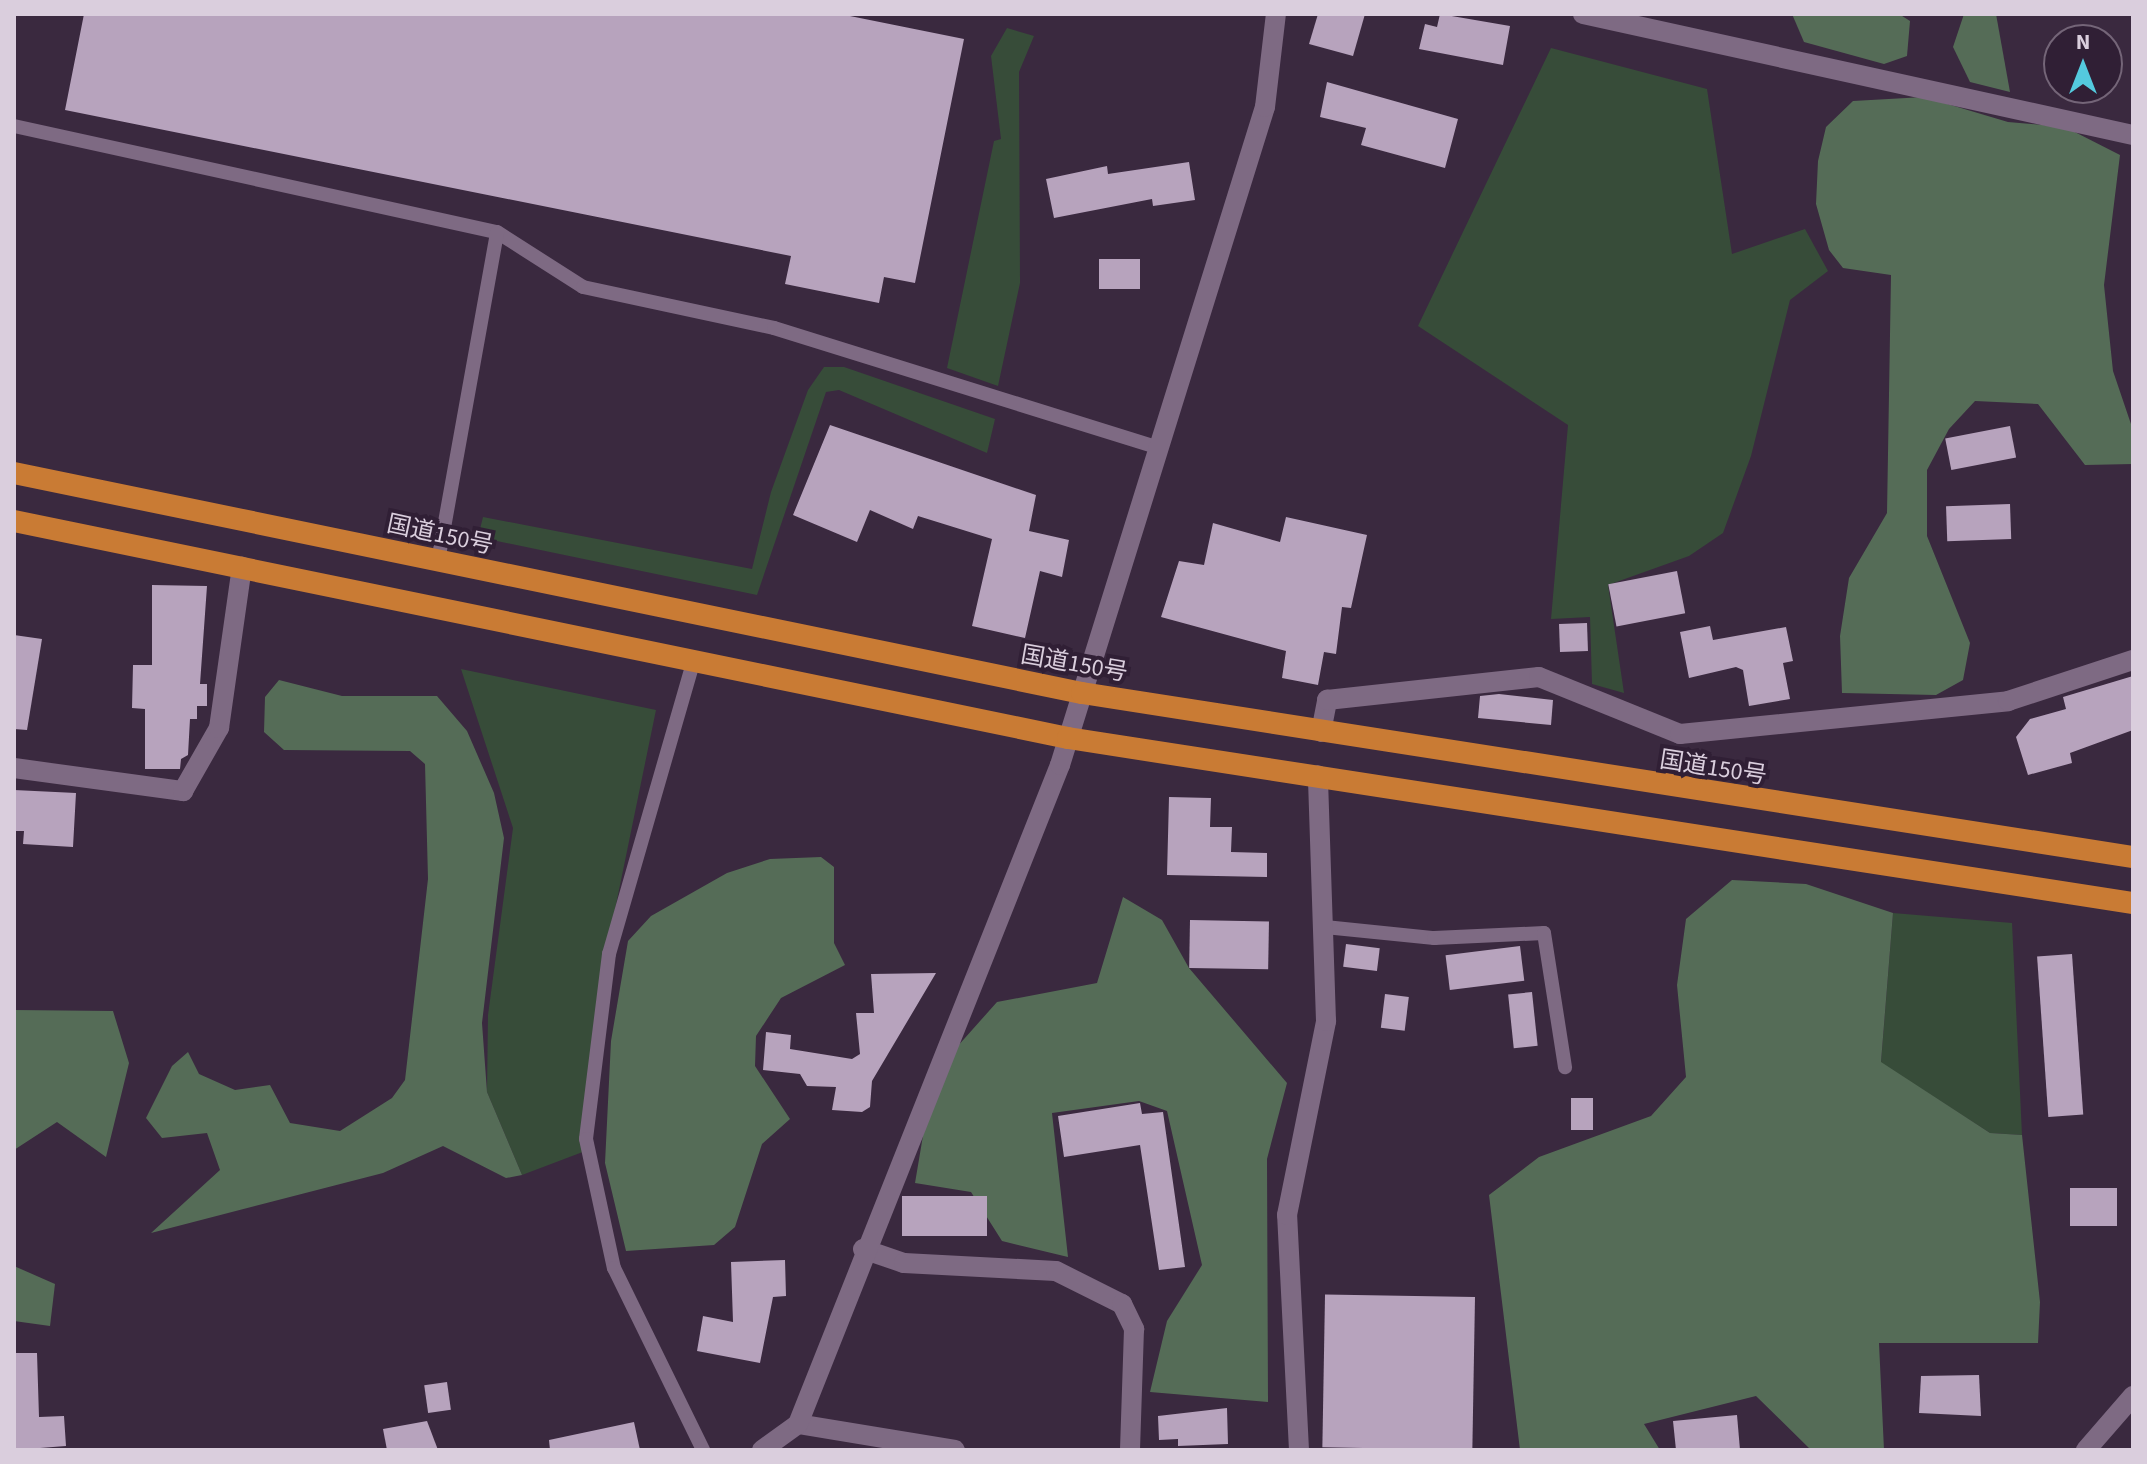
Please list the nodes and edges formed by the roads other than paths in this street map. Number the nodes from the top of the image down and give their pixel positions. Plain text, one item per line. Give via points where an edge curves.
1 (1276, 14) edge
2 (1583, 14) edge
3 (14, 126) edge
4 (2133, 135) edge
5 (497, 232) junction
6 (1155, 447) junction
7 (14, 473) edge
8 (14, 521) edge
9 (438, 561) junction
10 (242, 567) junction
11 (2133, 660) edge
12 (693, 663) junction
13 (1082, 693) junction
14 (1321, 732) junction
15 (1068, 738) junction
16 (14, 768) edge
17 (1318, 775) junction
18 (2133, 857) edge
19 (2133, 903) edge
20 (1325, 927) junction
21 (1565, 1067) dead end
22 (863, 1249) junction
23 (2129, 1405) edge
24 (798, 1424) junction
25 (703, 1450) edge
26 (762, 1450) edge
27 (955, 1450) edge
28 (1130, 1450) edge
29 (1299, 1450) edge
30 (2086, 1450) edge

1 - 6 street via 1265,107
2 - 4 street
3 - 5 lane
5 - 6 lane via 583,287 774,328
5 - 9 lane
6 - 13 street
7 - 9 highway, 国道150号
8 - 10 highway
9 - 13 highway, 国道150号
10 - 12 highway
10 - 16 street via 219,728 183,791
11 - 14 street via 2008,701 1680,734 1539,677 1327,700
12 - 15 highway
12 - 25 lane via 609,954 586,1139 614,1268
13 - 14 highway, 国道150号
13 - 15 street
14 - 18 highway, 国道150号
15 - 17 highway
15 - 22 street via 1026,855
17 - 19 highway via 1526,813
17 - 20 street
20 - 21 lane via 1434,938 1544,933
20 - 29 street via 1326,1021 1287,1215
22 - 24 street
22 - 28 street via 904,1263 1056,1271 1122,1304 1134,1329
23 - 30 street
24 - 26 street
24 - 27 street

